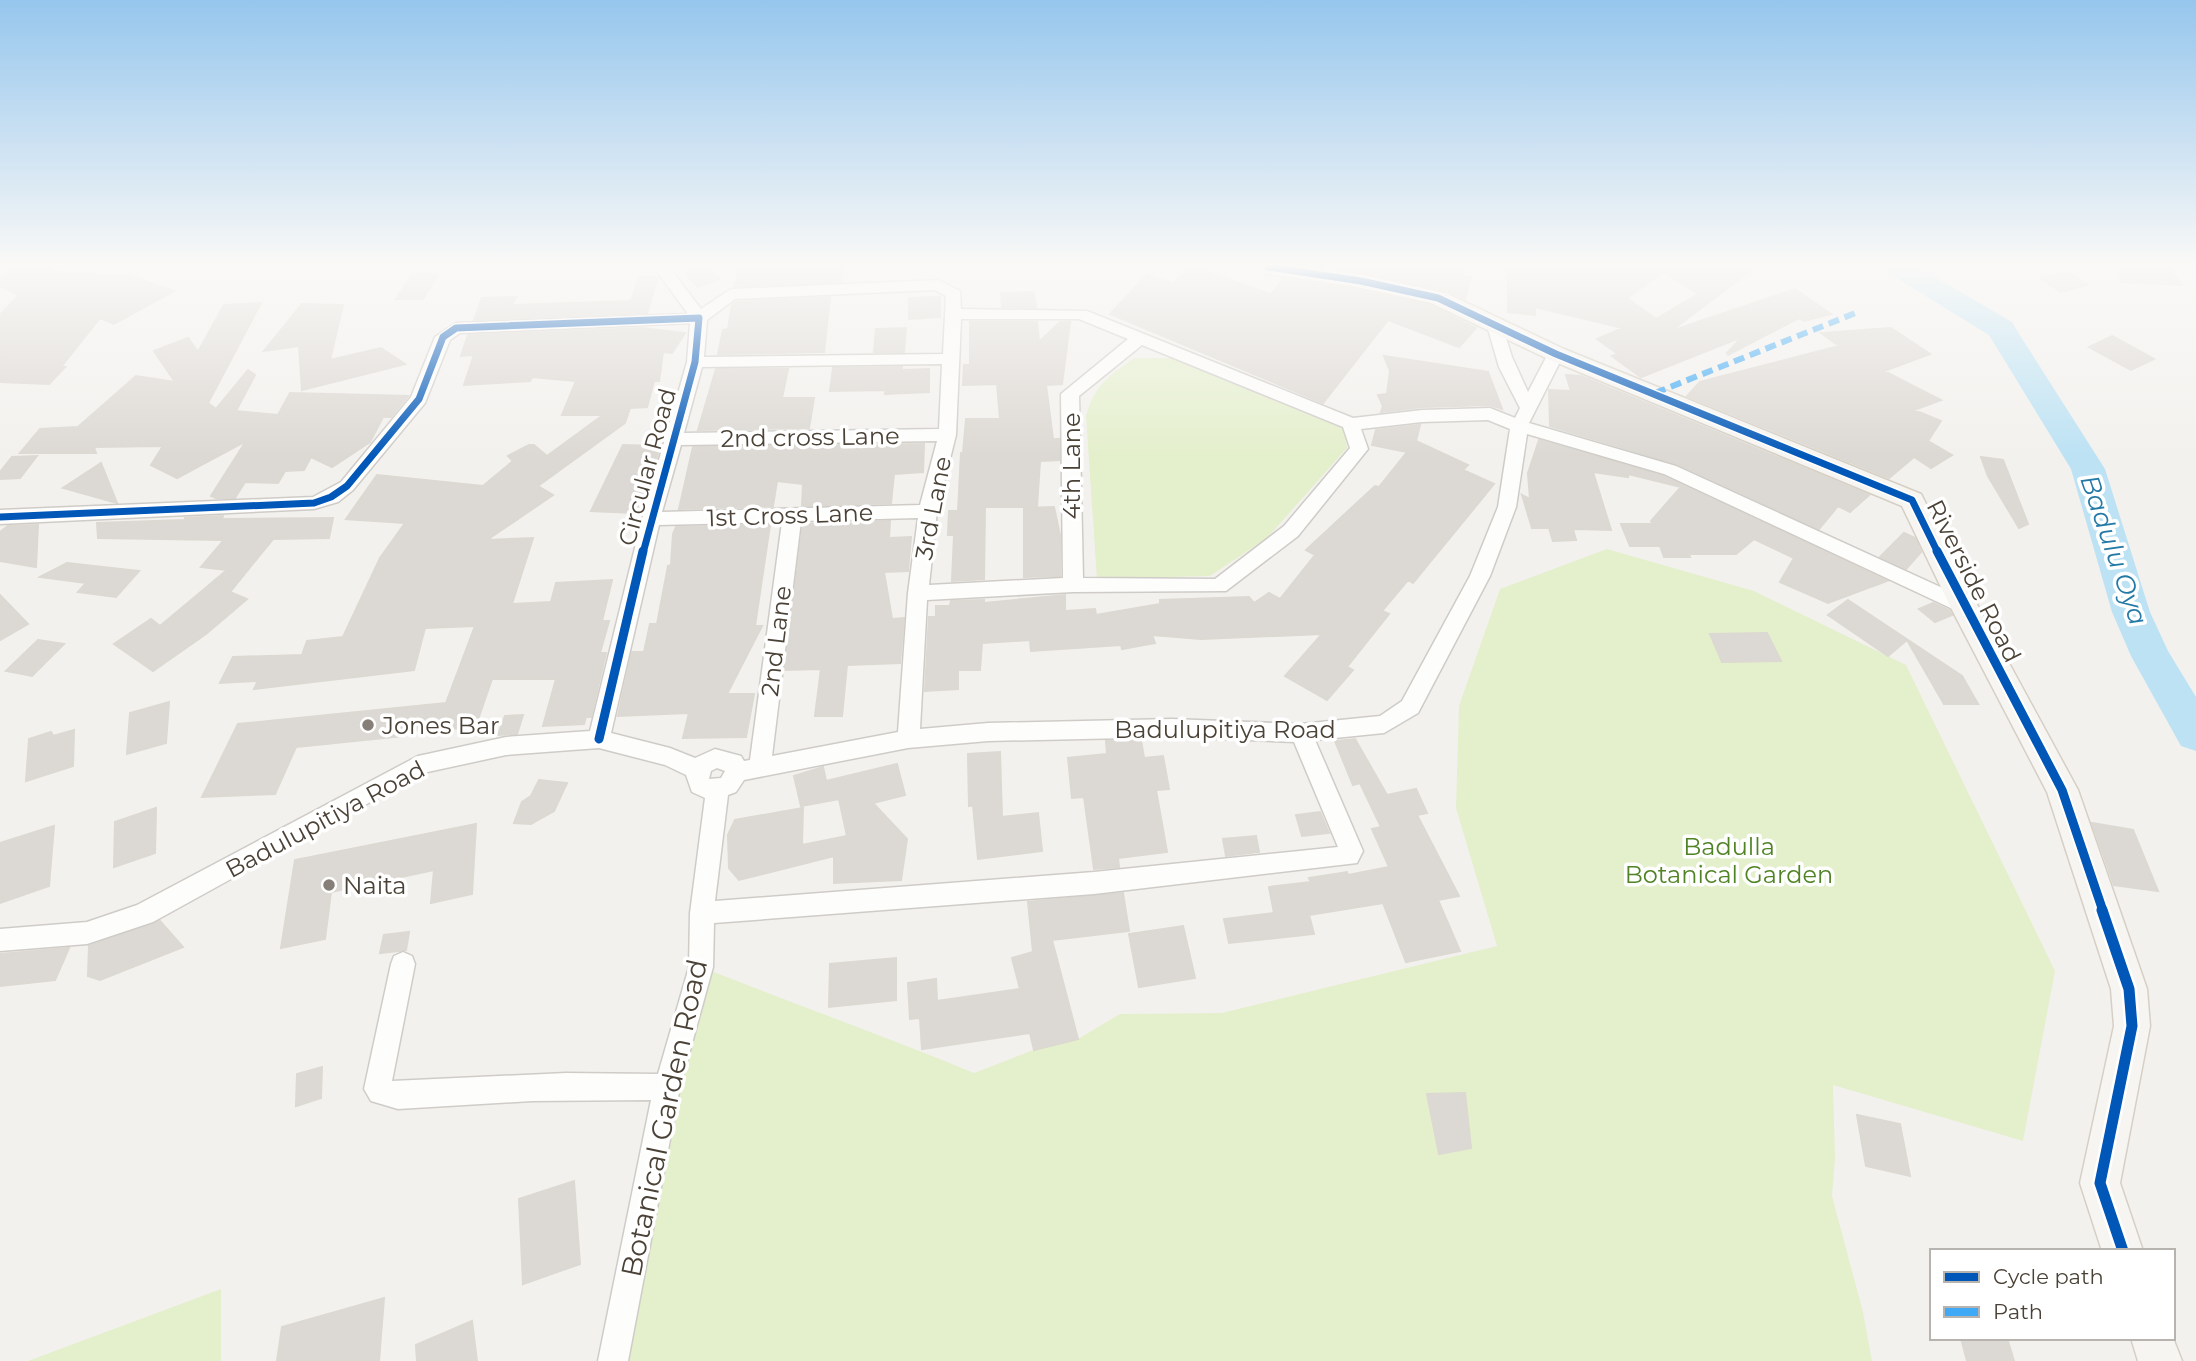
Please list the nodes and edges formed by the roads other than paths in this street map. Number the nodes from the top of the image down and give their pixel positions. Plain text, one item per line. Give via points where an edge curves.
1 (452, 331) edge
2 (698, 331) edge
3 (952, 331) edge
4 (1122, 331) edge
5 (1496, 331) edge
6 (1510, 331) edge
7 (1140, 338) junction
8 (1556, 354) junction
9 (951, 359) junction
10 (695, 362) junction
11 (1524, 417) junction
12 (1350, 424) junction
13 (947, 435) junction
14 (674, 439) junction
15 (928, 511) junction
16 (792, 515) junction
17 (0, 517) edge
18 (651, 519) junction
19 (1073, 585) junction
20 (918, 593) junction
21 (1964, 606) junction
22 (1301, 733) junction
23 (599, 739) junction
24 (908, 739) junction
25 (760, 766) junction
26 (698, 769) junction
27 (737, 772) junction
28 (717, 790) junction
29 (702, 913) junction
30 (0, 940) edge
31 (403, 964) dead end
32 (667, 1087) junction
33 (2122, 1249) edge
34 (2153, 1340) edge
35 (613, 1361) edge
36 (2160, 1361) edge

1 - 17 street via 443,337 419,399 347,486 331,497 314,503
2 - 10 street, Circular Road
3 - 9 street, 3rd Lane
4 - 7 street
5 - 11 street
6 - 8 street, Riverside Road
7 - 12 street
7 - 19 street, 4th Lane via 1070,394
8 - 11 street, Badulupitiya Road
8 - 21 street, Riverside Road via 1912,500
9 - 10 street
9 - 13 street, 3rd Lane
10 - 14 street, Circular Road
11 - 12 street via 1422,416
11 - 21 street via 1670,470
11 - 22 street, Badulupitiya Road via 1499,530 1480,576 1410,707 1384,724
12 - 19 street via 1359,449 1291,531 1219,586
13 - 14 street, 2nd cross Lane
13 - 15 street, 3rd Lane
14 - 18 street, Circular Road
15 - 16 street, 1st Cross Lane
15 - 20 street, 3rd Lane
16 - 18 street, 1st Cross Lane
16 - 25 street, 2nd Lane
18 - 23 street, Circular Road
19 - 20 street
20 - 24 street, 3rd Lane
21 - 33 street, Riverside Road via 2062,790 2129,989 2132,1026 2100,1183
22 - 24 street, Badulupitiya Road via 1172,728 1027,730
22 - 29 street via 1351,851 1349,856 1094,883
23 - 26 street, Badulupitiya Road
23 - 30 street, Badulupitiya Road via 506,746 418,765 144,914 87,933
24 - 25 street, Badulupitiya Road
25 - 27 street, Badulupitiya Road
26 - 27 street via 722,758 733,762
26 - 28 street, Badulupitiya Road via 699,785
27 - 28 street, Badulupitiya Road via 728,785
28 - 29 street, Botanical Garden Road
29 - 32 street, Botanical Garden Road via 701,967
31 - 32 street via 377,1088 380,1092 398,1096 533,1086
32 - 35 street, Botanical Garden Road
34 - 36 street

